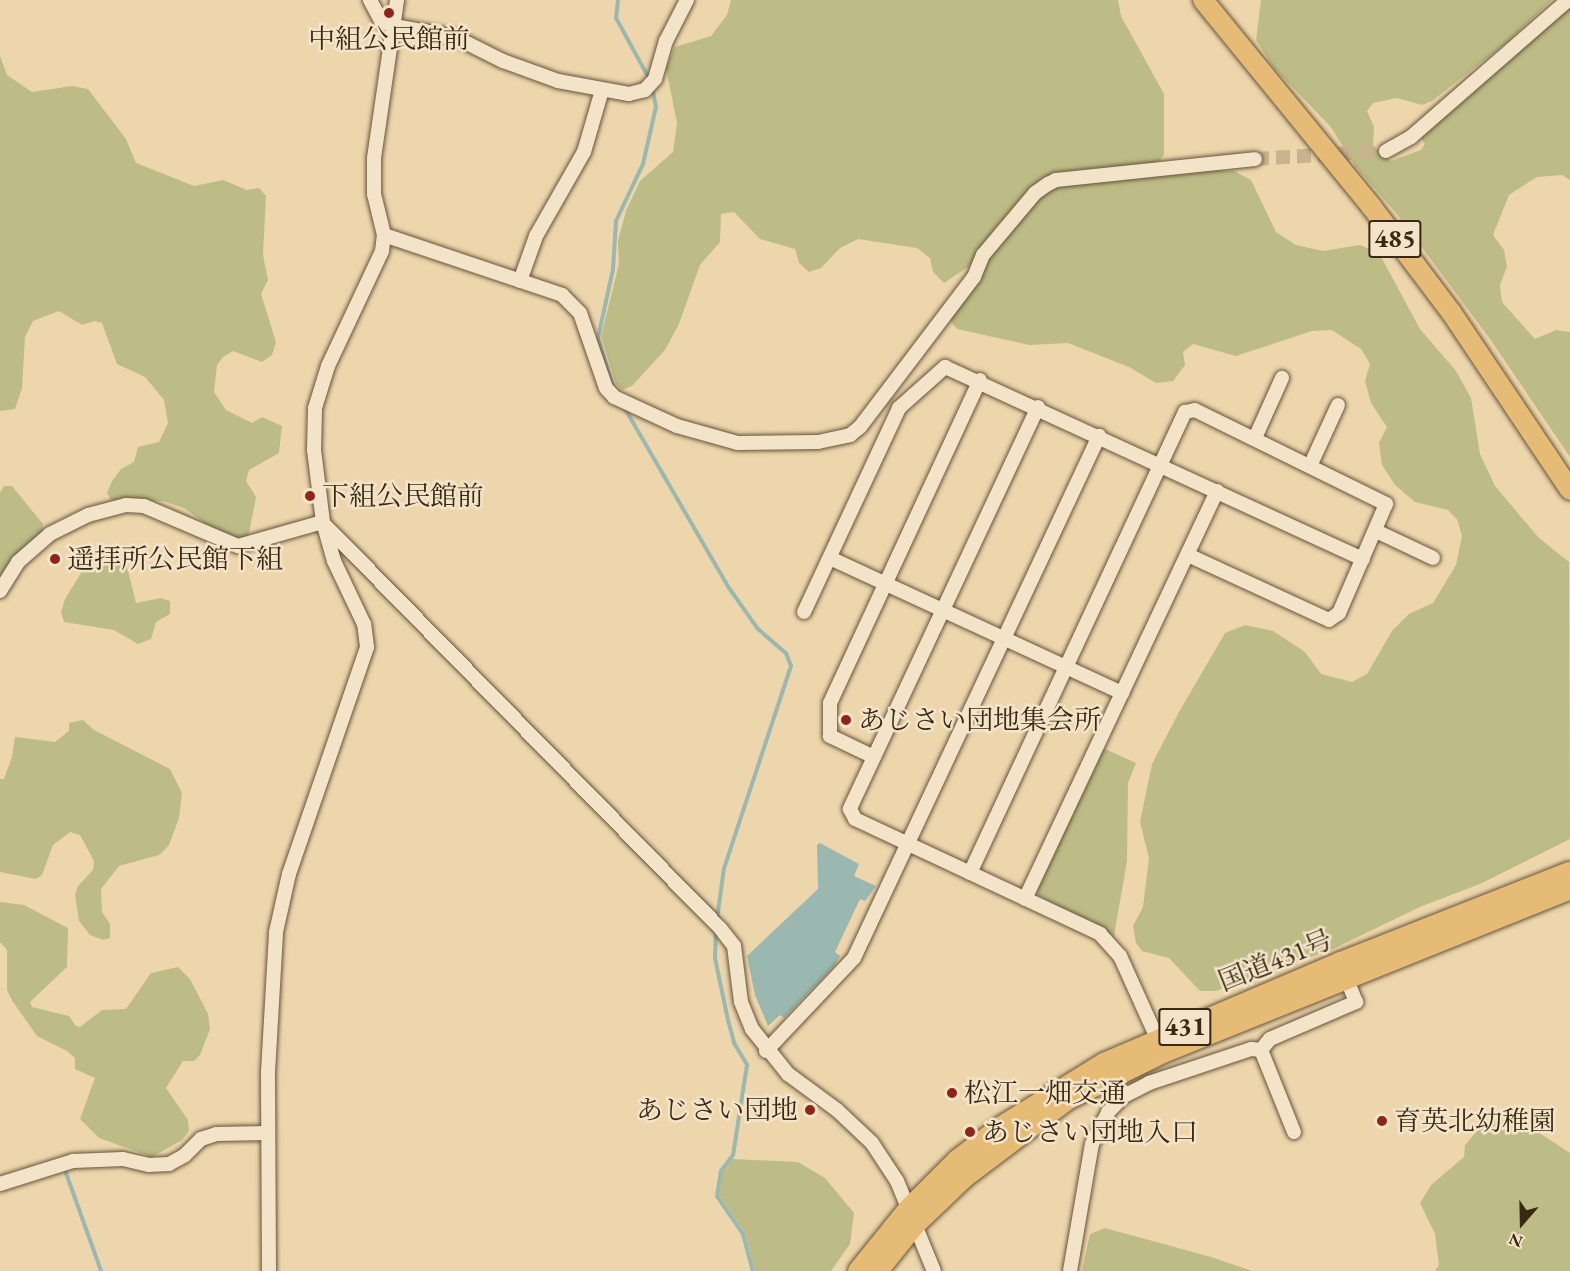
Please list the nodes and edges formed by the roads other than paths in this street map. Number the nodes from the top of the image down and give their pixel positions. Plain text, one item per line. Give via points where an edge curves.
1 (370, 0) edge
2 (397, 0) edge
3 (687, 0) edge
4 (1203, 0) edge
5 (1568, 0) edge
6 (394, 26) junction
7 (602, 90) junction
8 (1386, 151) tunnel mouth
9 (1256, 159) tunnel mouth
10 (384, 235) junction
11 (520, 280) junction
12 (1282, 378) dead end
13 (980, 380) junction
14 (1338, 405) dead end
15 (1038, 407) junction
16 (1099, 436) junction
17 (1255, 438) junction
18 (1161, 464) junction
19 (1310, 466) junction
20 (1570, 490) edge
21 (1217, 491) junction
22 (323, 522) junction
23 (1376, 531) junction
24 (1188, 555) junction
25 (830, 558) junction
26 (1432, 558) dead end
27 (1363, 559) junction
28 (885, 584) junction
29 (0, 591) edge
30 (942, 610) junction
31 (804, 612) dead end
32 (1004, 638) junction
33 (1068, 668) junction
34 (1122, 693) junction
35 (874, 757) junction
36 (908, 845) junction
37 (1570, 872) edge
38 (970, 873) junction
39 (1570, 889) edge
40 (1025, 899) junction
41 (1346, 977) junction
42 (1157, 1038) junction
43 (1261, 1050) junction
44 (766, 1051) junction
45 (1294, 1132) dead end
46 (267, 1133) junction
47 (0, 1184) edge
48 (912, 1217) junction
49 (269, 1271) edge
50 (858, 1271) edge
51 (878, 1271) edge
52 (934, 1271) edge
53 (1070, 1271) edge

1 - 6 street via 381,21
2 - 6 street
3 - 7 street via 666,41 652,82 629,94
4 - 20 highway, 485 via 1371,206 1450,312
5 - 8 street via 1411,137
6 - 7 street via 455,37 538,75
6 - 10 street via 374,158 374,194
7 - 11 street via 584,152 532,243
9 - 11 street via 1056,180 1048,184 1035,193 983,255 974,277 874,411 850,435 818,442 738,443 677,426 620,399 606,388 580,313 562,295
10 - 11 street
10 - 22 street via 382,251 328,366 315,408 314,450
12 - 17 street
13 - 15 street
13 - 25 street via 951,367 940,368 902,403
13 - 28 street
14 - 19 street
15 - 16 street
15 - 30 street
16 - 18 street
16 - 32 street
17 - 18 street via 1194,410 1185,412
17 - 19 street
18 - 21 street
18 - 33 street
19 - 23 street via 1383,500 1386,507
21 - 24 street
21 - 27 street
22 - 29 street via 238,546 144,506 126,505 88,515 50,534 18,562
22 - 44 street via 720,928 734,946 741,1002
22 - 46 street via 334,561 364,624 366,647 280,904 273,956
23 - 26 street
23 - 27 street
24 - 27 street via 1329,620 1339,613
24 - 34 street
25 - 28 street
25 - 31 street
28 - 30 street
28 - 35 street via 830,703 830,736
30 - 32 street
30 - 35 street
32 - 33 street
32 - 36 street
33 - 34 street
33 - 38 street
34 - 40 street
35 - 36 street via 850,809 855,819
36 - 38 street
36 - 44 street via 854,958
37 - 42 highway, 国道431号 / 431
38 - 40 street
39 - 41 highway, 国道431号 / 431
40 - 42 street via 1100,934 1120,956
41 - 43 street via 1356,1002 1270,1040
41 - 48 highway, 国道431号 / 431 via 1163,1053 1067,1100
42 - 48 highway, 国道431号 / 431 via 1104,1063 999,1127 957,1160
43 - 45 street
43 - 53 street via 1251,1049 1149,1083 1124,1096 1108,1112 1092,1144
44 - 48 street via 872,1143 897,1181
46 - 47 street via 216,1134 201,1139 169,1164 149,1165 123,1159 73,1161
46 - 49 street
48 - 50 highway, 国道431号 / 431
48 - 51 highway, 国道431号 / 431
48 - 52 street

